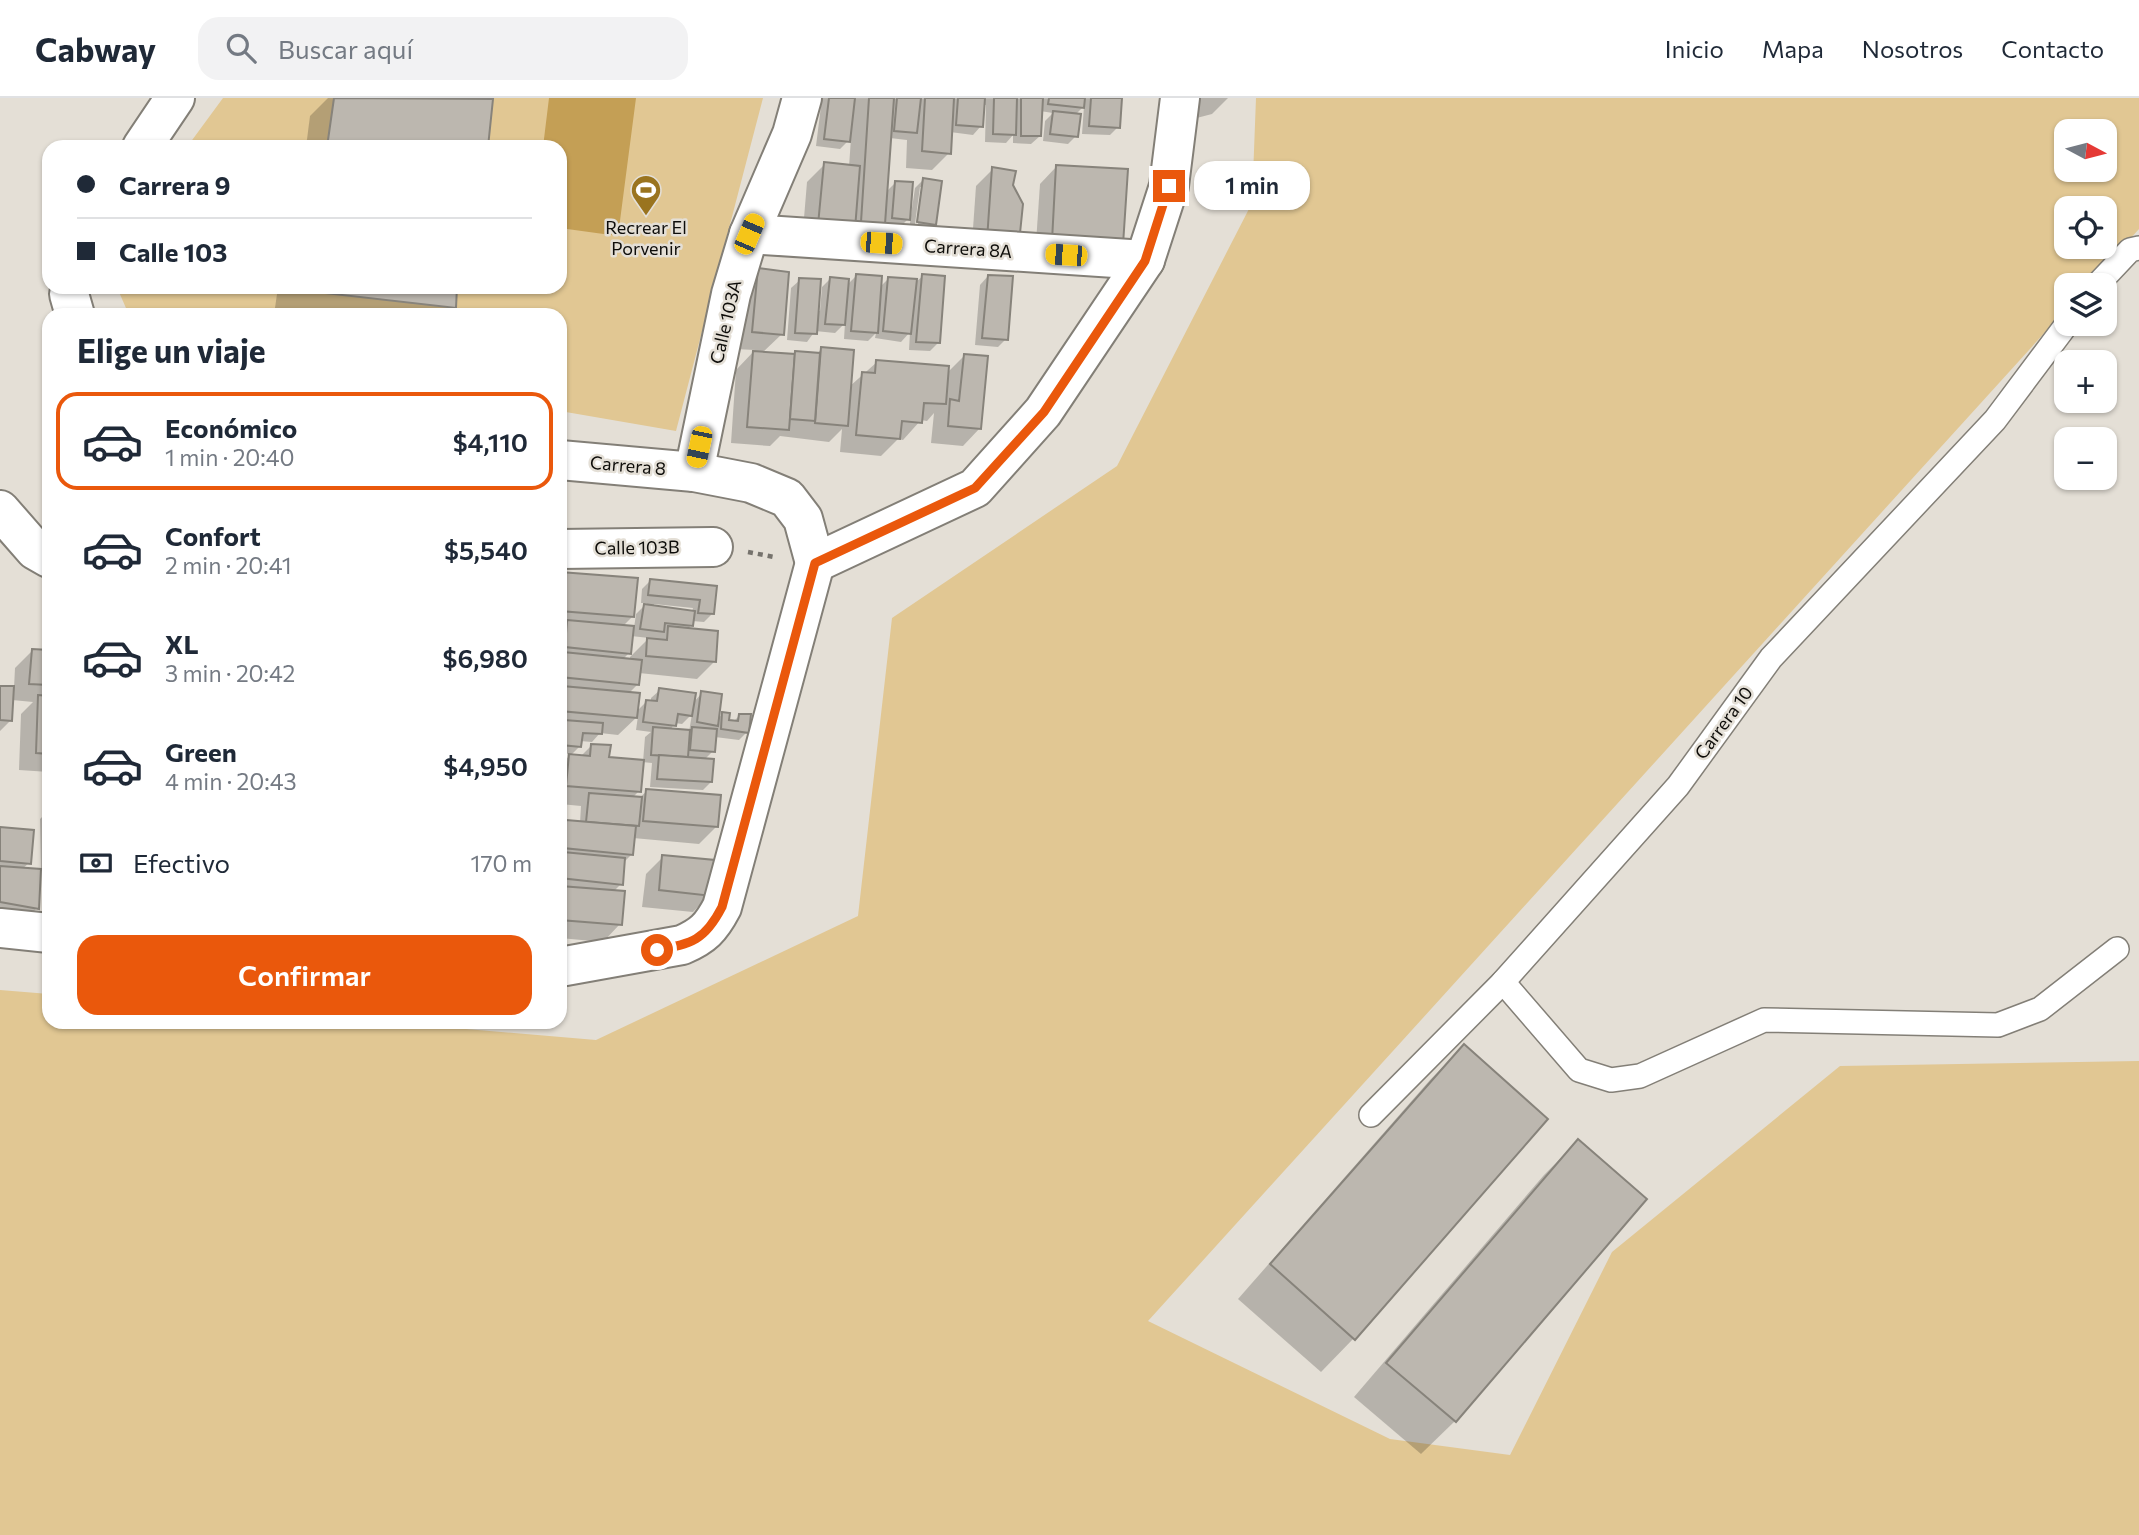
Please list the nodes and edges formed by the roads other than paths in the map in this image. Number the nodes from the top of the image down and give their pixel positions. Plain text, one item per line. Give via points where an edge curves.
1 (175, 98) edge
2 (802, 98) edge
3 (1180, 98) edge
4 (147, 140) edge
5 (749, 234) junction
6 (2139, 248) edge
7 (1145, 261) junction
8 (2108, 273) edge
9 (2058, 336) edge
10 (567, 461) edge
11 (694, 472) junction
12 (0, 510) edge
13 (713, 547) road end
14 (567, 549) edge
15 (42, 554) edge
16 (815, 563) junction
17 (0, 928) edge
18 (42, 932) edge
19 (2117, 949) dead end
20 (567, 966) edge
21 (1503, 982) junction
22 (1371, 1115) dead end

1 - 4 street
2 - 5 street, Calle 103A via 792,134
3 - 7 street via 1169,186
5 - 7 street, Carrera 8A
5 - 11 street, Calle 103A via 731,294
6 - 8 lane via 2130,250
7 - 16 street via 1044,412 975,488
9 - 21 lane, Carrera 10 via 1995,420 1771,658 1678,786
10 - 11 street, Carrera 8
11 - 16 street, Carrera 8 via 751,483 787,498 803,519
12 - 15 street
13 - 14 street, Calle 103B
16 - 20 street via 722,907 712,926 681,945
17 - 18 street
19 - 21 lane via 2040,1009 1998,1025 1764,1020 1640,1076 1611,1080 1579,1070
21 - 22 lane, Carrera 10

